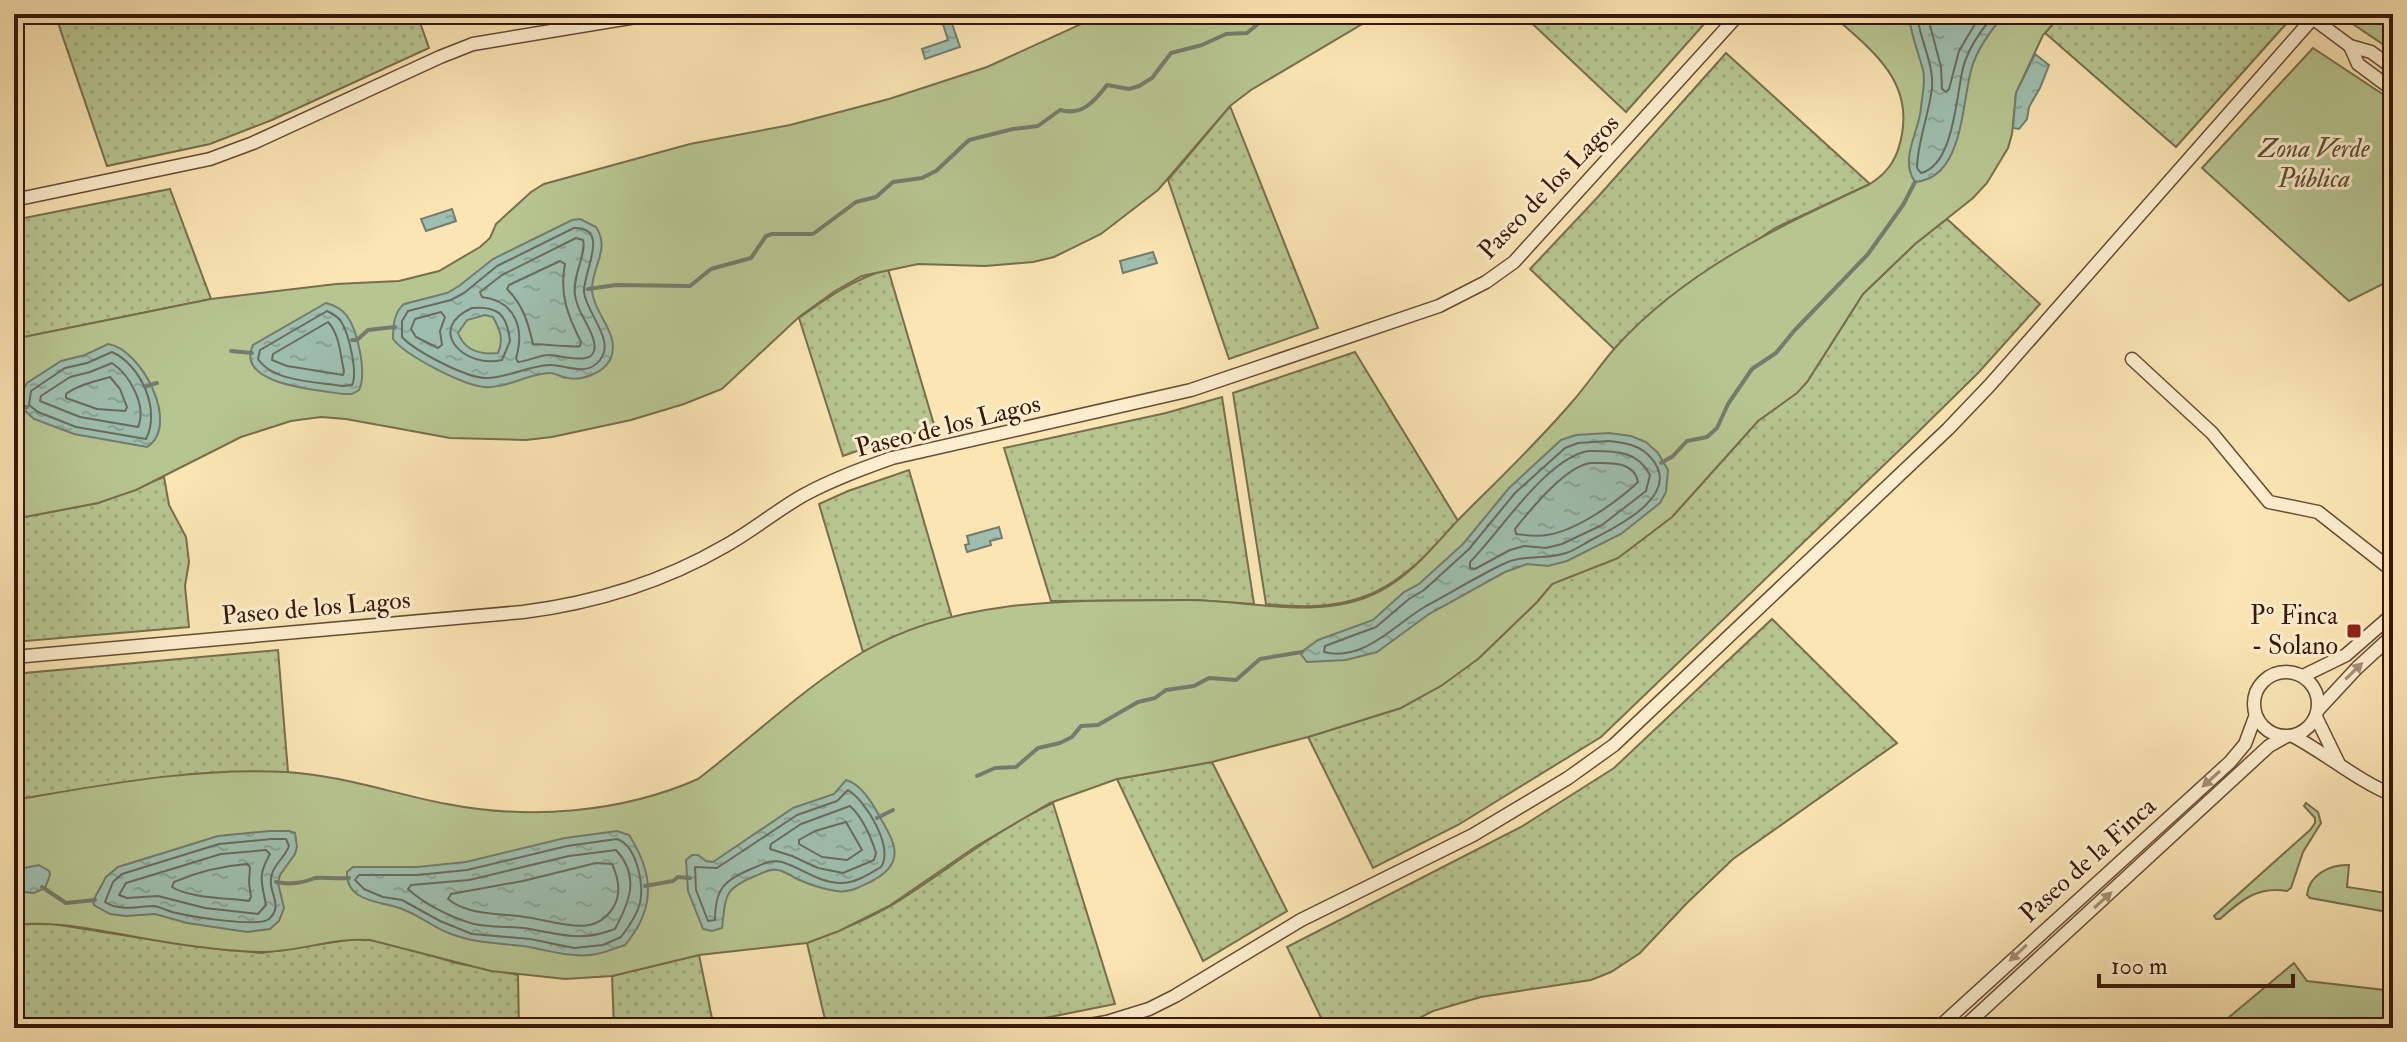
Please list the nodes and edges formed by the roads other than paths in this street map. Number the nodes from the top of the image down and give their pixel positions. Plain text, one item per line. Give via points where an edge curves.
1 (654, 14) edge
2 (1739, 14) edge
3 (2310, 16) edge
4 (2350, 46) junction
5 (2393, 68) edge
6 (2393, 90) edge
7 (14, 200) edge
8 (2132, 359) dead end
9 (2393, 571) edge
10 (2393, 614) edge
11 (2393, 635) edge
12 (14, 657) edge
13 (2303, 676) junction
14 (2317, 713) junction
15 (2255, 717) junction
16 (2289, 736) junction
17 (2340, 765) junction
18 (2393, 795) edge
19 (1108, 1025) edge
20 (1071, 1028) edge
21 (1938, 1028) edge
22 (1963, 1028) edge

1 - 7 street via 473,44 210,159
2 - 12 street, Paseo de los Lagos via 1514,262 1486,282 1409,317 1191,390 854,471 801,496 688,566 598,598 523,612
3 - 4 street
3 - 19 street via 1948,429 1614,745 1473,835 1301,920 1175,996
4 - 5 street via 2371,52
4 - 6 street via 2358,64
8 - 9 street via 2212,433 2269,502 2318,512
10 - 13 street via 2346,655
14 -> 11 street
13 - 14 street via 2318,697
13 - 15 street via 2288,671 2272,674 2259,685 2253,700
14 - 16 street via 2307,729
14 - 17 street
15 - 16 street via 2273,734
15 -> 21 street, Paseo de la Finca via 2245,744 2230,762
16 - 17 street
22 -> 16 street, Paseo de la Finca via 2269,746
17 - 18 street
19 - 20 street

